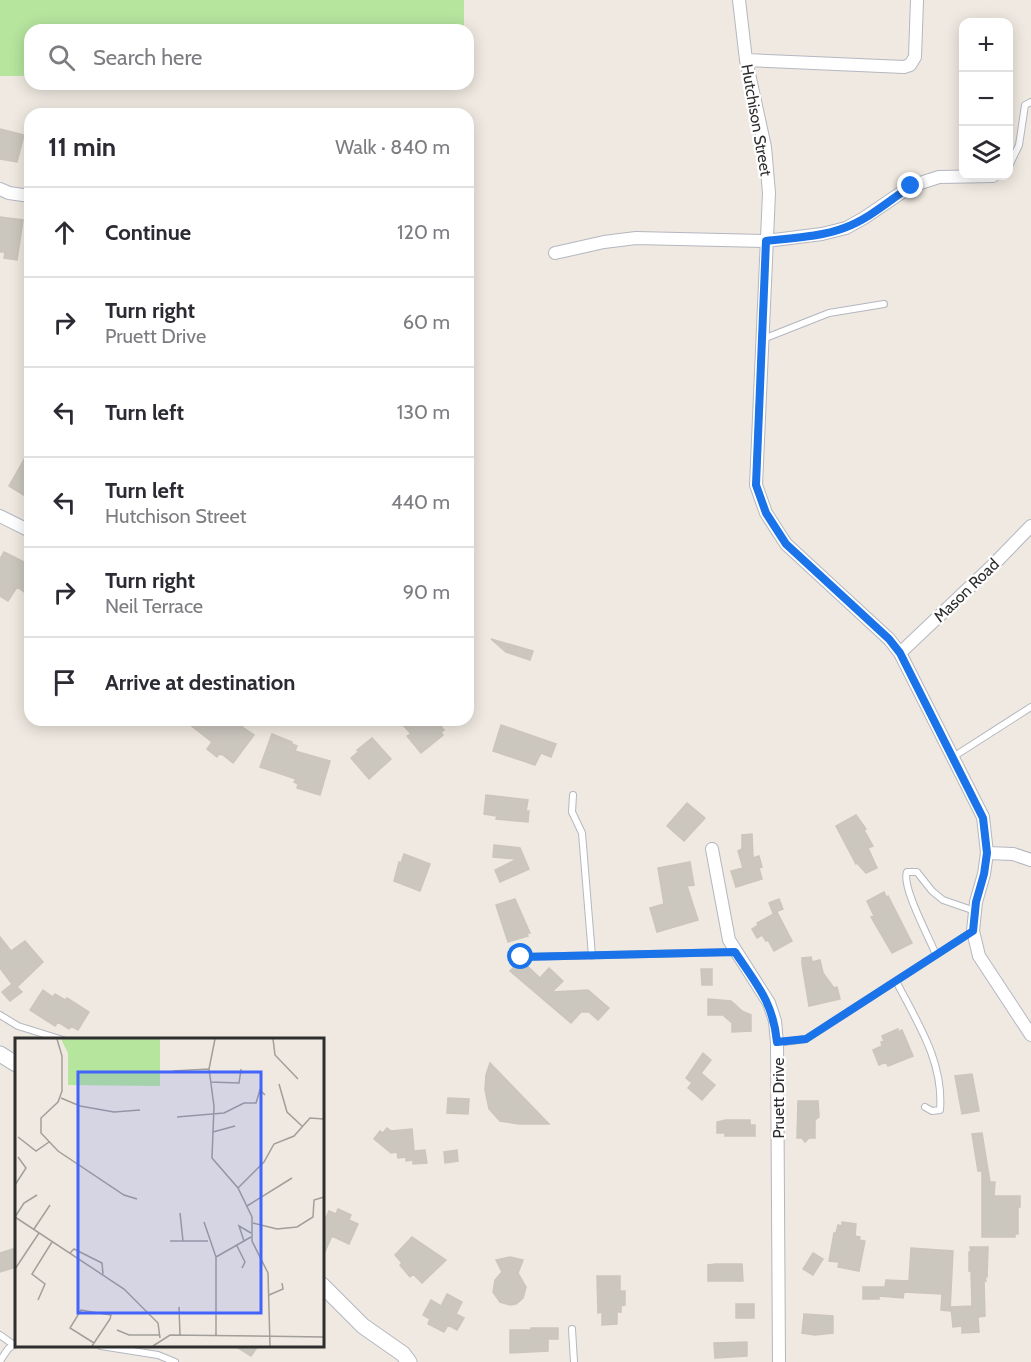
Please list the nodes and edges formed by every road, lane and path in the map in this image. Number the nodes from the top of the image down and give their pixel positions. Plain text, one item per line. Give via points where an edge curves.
1 (739, 0) edge
2 (918, 0) edge
3 (746, 60) junction
4 (1031, 102) edge
5 (1013, 158) edge
6 (959, 177) edge
7 (0, 189) edge
8 (24, 195) edge
9 (766, 241) junction
10 (555, 253) dead end
11 (884, 304) dead end
12 (762, 339) junction
13 (0, 516) edge
14 (1031, 526) edge
15 (24, 528) edge
16 (900, 653) junction
17 (1031, 707) edge
18 (952, 757) junction
19 (573, 795) dead end
20 (712, 849) dead end
21 (987, 853) junction
22 (1031, 860) edge
23 (975, 911) junction
24 (973, 931) junction
25 (735, 952) junction
26 (936, 955) junction
27 (592, 956) junction
28 (521, 957) dead end
29 (896, 981) junction
30 (2, 1016) edge
31 (1031, 1035) edge
32 (58, 1038) edge
33 (777, 1042) junction
34 (0, 1054) edge
35 (15, 1063) edge
36 (925, 1107) dead end
37 (324, 1287) edge
38 (572, 1329) dead end
39 (0, 1335) edge
40 (15, 1344) edge
41 (107, 1347) edge
42 (0, 1361) edge
43 (175, 1362) edge
44 (409, 1362) edge
45 (574, 1362) edge
46 (779, 1362) edge

1 - 3 street, Hutchison Street
2 - 3 street via 915,57 910,65
3 - 9 street, Hutchison Street via 765,147 769,193
4 - 5 lane via 1025,105 1019,145
6 - 9 street via 939,177 911,186 846,228
7 - 8 street
9 - 10 street via 636,238
9 - 12 street, Hutchison Street
11 - 12 lane via 829,313
12 - 16 street, Hutchison Street via 756,485 766,513 786,544
13 - 15 street
14 - 16 street, Mason Road
16 - 18 street, Hutchison Street
17 - 18 lane
18 - 21 street, Hutchison Street via 983,818
19 - 27 lane via 572,812 582,833
20 - 25 street, Pruett Drive via 729,940
21 - 22 street via 1013,854
21 - 23 street, Hutchison Street
23 - 24 street, Hutchison Street
23 - 26 lane via 943,900 917,872 907,872 908,889
24 - 26 lane
24 - 31 street, Hutchison Street via 980,956
25 - 27 lane
25 - 33 street, Pruett Drive via 769,1004
26 - 29 lane
27 - 28 lane
29 - 33 lane via 806,1039
29 - 36 lane via 929,1044 939,1076 940,1110
30 - 32 lane via 18,1026
33 - 46 street, Pruett Drive
34 - 35 street
37 - 44 street via 363,1326
38 - 45 lane
39 - 40 lane
40 - 42 lane
41 - 43 lane via 158,1355

